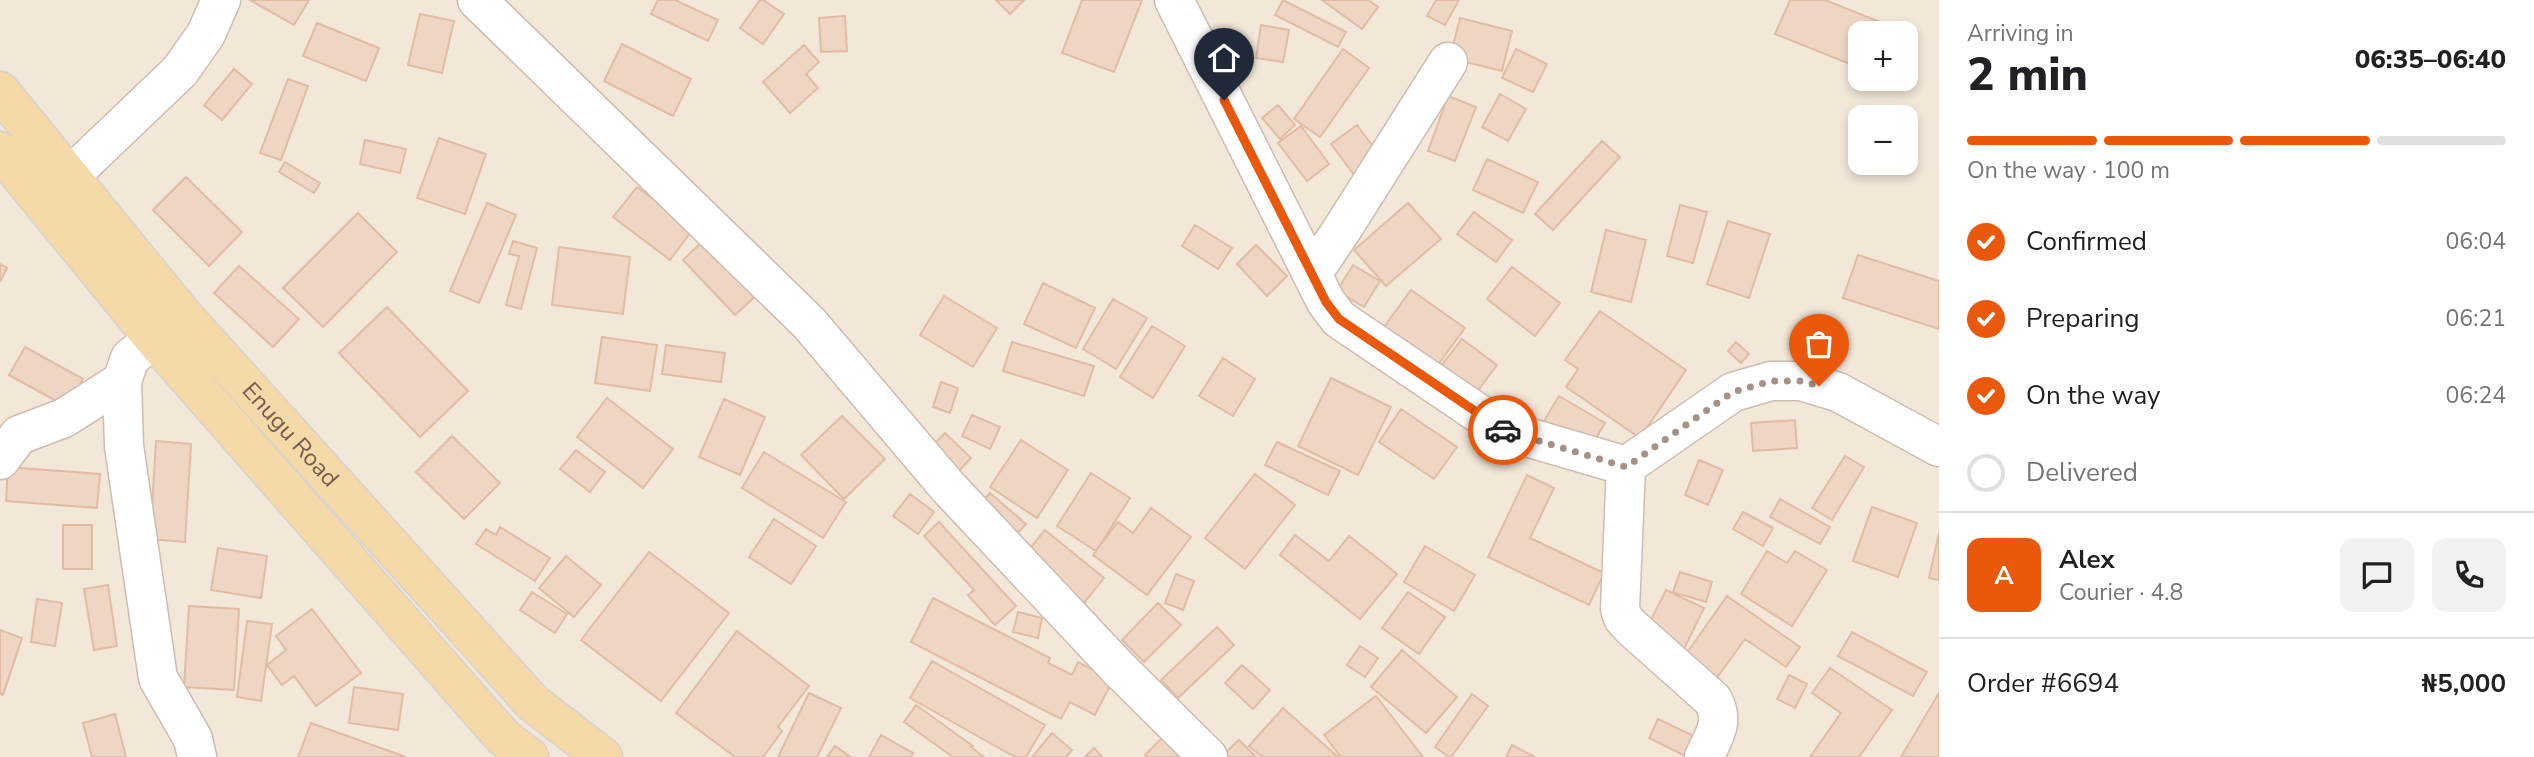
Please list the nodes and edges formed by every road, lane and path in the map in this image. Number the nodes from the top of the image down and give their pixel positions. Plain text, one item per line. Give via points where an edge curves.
1 (221, 0) edge
2 (477, 0) edge
3 (1174, 0) edge
4 (1448, 62) dead end
5 (0, 91) edge
6 (34, 131) junction
7 (0, 149) edge
8 (69, 177) junction
9 (1312, 274) junction
10 (155, 339) junction
11 (122, 381) junction
12 (1939, 447) edge
13 (0, 460) edge
14 (1626, 467) junction
15 (197, 757) edge
16 (529, 757) edge
17 (603, 757) edge
18 (1208, 757) edge
19 (1704, 757) edge

1 - 8 street via 206,34 180,72
2 - 18 street via 809,323 948,487
3 - 9 street
4 - 9 street
5 - 6 main road, Enugu Road
6 - 7 main road
6 - 8 main road, Enugu Road
7 - 10 main road
8 - 17 main road, Enugu Road via 182,314 533,703
9 - 14 street via 1339,319 1503,430
10 - 11 street via 130,358
10 - 16 main road via 503,737
11 - 13 street via 64,418 19,435
11 - 15 street via 124,446 158,678 193,739
12 - 14 street via 1838,392 1801,381 1771,381 1733,392
14 - 19 street via 1620,609 1631,627 1713,700 1719,720

